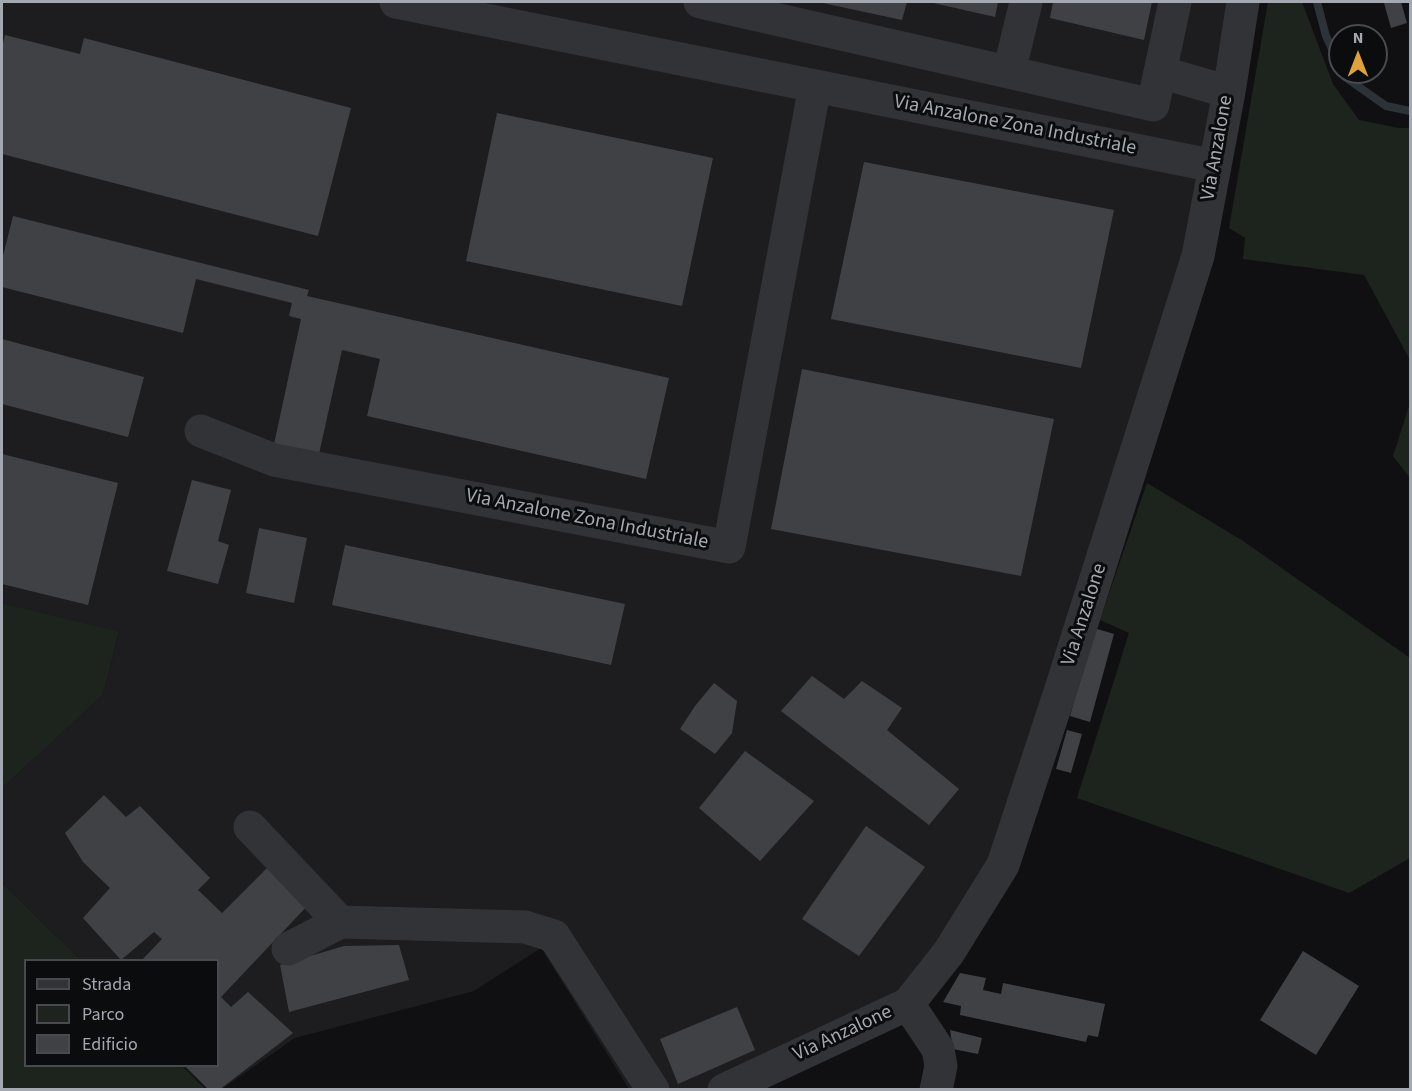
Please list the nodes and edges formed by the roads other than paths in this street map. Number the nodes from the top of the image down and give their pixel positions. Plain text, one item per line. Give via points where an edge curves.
1 (396, 2) edge
2 (700, 2) edge
3 (1026, 2) edge
4 (1175, 2) edge
5 (1243, 2) edge
6 (1009, 72) junction
7 (1160, 72) junction
8 (815, 86) junction
9 (1229, 92) junction
10 (1215, 166) junction
11 (201, 431) dead end
12 (250, 827) dead end
13 (340, 922) junction
14 (288, 949) dead end
15 (908, 1004) junction
16 (653, 1089) edge
17 (724, 1089) edge
18 (936, 1089) edge

1 - 8 street, Via Anzalone Zona Industriale
2 - 6 street
3 - 6 street
4 - 7 street
5 - 9 street, Via Anzalone
6 - 7 street via 1154,105
7 - 9 street
8 - 10 street, Via Anzalone Zona Industriale
8 - 11 street, Via Anzalone Zona Industriale via 729,547 274,460
9 - 10 street, Via Anzalone
10 - 15 street, Via Anzalone via 1198,256 1003,865 950,952
12 - 13 street
13 - 14 street
13 - 16 street via 525,927 554,936
15 - 17 street, Via Anzalone
15 - 18 street via 938,1048 941,1066

